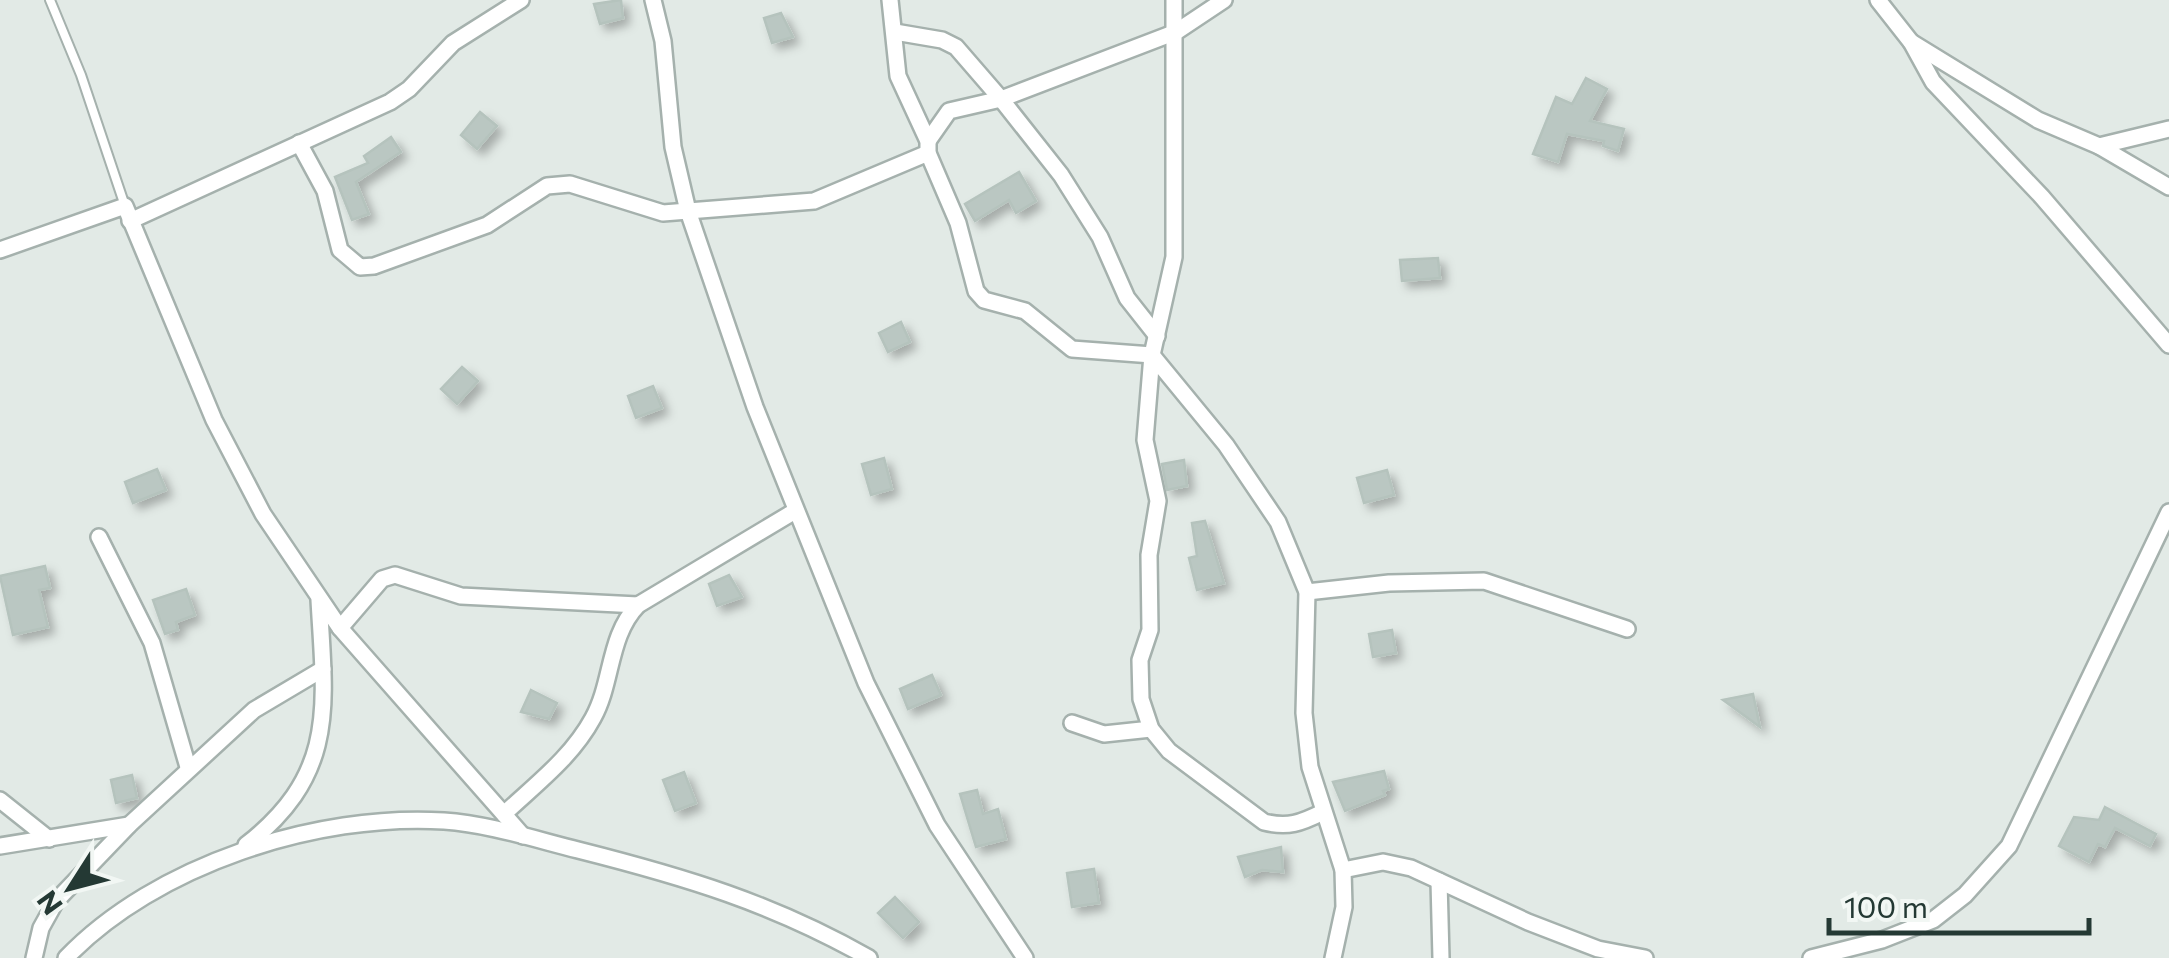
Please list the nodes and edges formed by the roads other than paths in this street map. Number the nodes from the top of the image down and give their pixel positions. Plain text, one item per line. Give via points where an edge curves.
1 (50, 0) edge
2 (521, 0) edge
3 (653, 0) edge
4 (890, 0) edge
5 (1174, 0) edge
6 (1224, 0) edge
7 (1878, 0) edge
8 (895, 32) junction
9 (1176, 32) junction
10 (1911, 42) junction
11 (1002, 100) junction
12 (2169, 129) edge
13 (299, 143) junction
14 (2099, 146) junction
15 (928, 147) junction
16 (2169, 187) edge
17 (688, 211) junction
18 (127, 214) junction
19 (0, 250) edge
20 (1157, 336) junction
21 (2169, 346) edge
22 (1152, 355) junction
23 (795, 511) junction
24 (2169, 512) edge
25 (99, 537) dead end
26 (1307, 592) junction
27 (319, 596) junction
28 (638, 605) junction
29 (340, 628) junction
30 (1627, 628) dead end
31 (323, 669) junction
32 (1072, 723) dead end
33 (1151, 729) junction
34 (188, 767) junction
35 (0, 800) edge
36 (1323, 812) junction
37 (504, 814) junction
38 (129, 825) junction
39 (523, 836) junction
40 (49, 840) junction
41 (0, 846) edge
42 (240, 849) junction
43 (1343, 870) junction
44 (1439, 882) junction
45 (34, 958) edge
46 (66, 958) edge
47 (870, 958) edge
48 (1026, 958) edge
49 (1334, 958) edge
50 (1441, 958) edge
51 (1644, 958) edge
52 (1810, 958) edge

1 - 18 lane
2 - 13 street via 453,43 400,96
3 - 17 street
4 - 8 street
5 - 9 street
6 - 9 street
7 - 10 street
8 - 11 street via 956,47
8 - 15 street via 898,76
9 - 11 street
9 - 20 street via 1174,256
10 - 14 street via 2038,120
10 - 21 street via 1933,82
11 - 15 street via 950,112
11 - 20 street via 1061,175 1100,237 1127,298
12 - 14 street
13 - 17 street via 325,191 340,250 360,266 487,225 546,186 570,184 663,213
13 - 18 street
14 - 16 street
15 - 17 street via 814,201
15 - 22 street via 984,300 1025,311 1072,349
17 - 23 street
18 - 19 street
18 - 27 street via 214,420 262,514
20 - 22 street
22 - 26 street via 1278,522
22 - 33 street via 1145,440 1158,501 1150,630 1140,660 1141,699
23 - 28 street
23 - 48 street via 866,683 938,826
24 - 52 street via 2009,846 1933,920
25 - 34 street via 152,643
26 - 30 street via 1484,581
26 - 36 street via 1304,712
27 - 29 street
27 - 31 street
28 - 29 street via 461,596 395,575 382,579
28 - 37 street via 626,618 596,714 580,740
29 - 37 street
31 - 34 street via 254,710
31 - 42 street via 322,719 306,780 287,808
32 - 33 street via 1104,734
33 - 36 street via 1169,751 1264,822 1300,824
34 - 38 street
35 - 40 street
36 - 43 street
37 - 39 street
38 - 40 street
38 - 45 street via 56,901
39 - 42 street via 446,821 398,822
39 - 47 street via 702,882 810,925
40 - 41 street
42 - 46 street via 163,888
43 - 44 street via 1383,862
43 - 49 street
44 - 50 street
44 - 51 street via 1598,949

